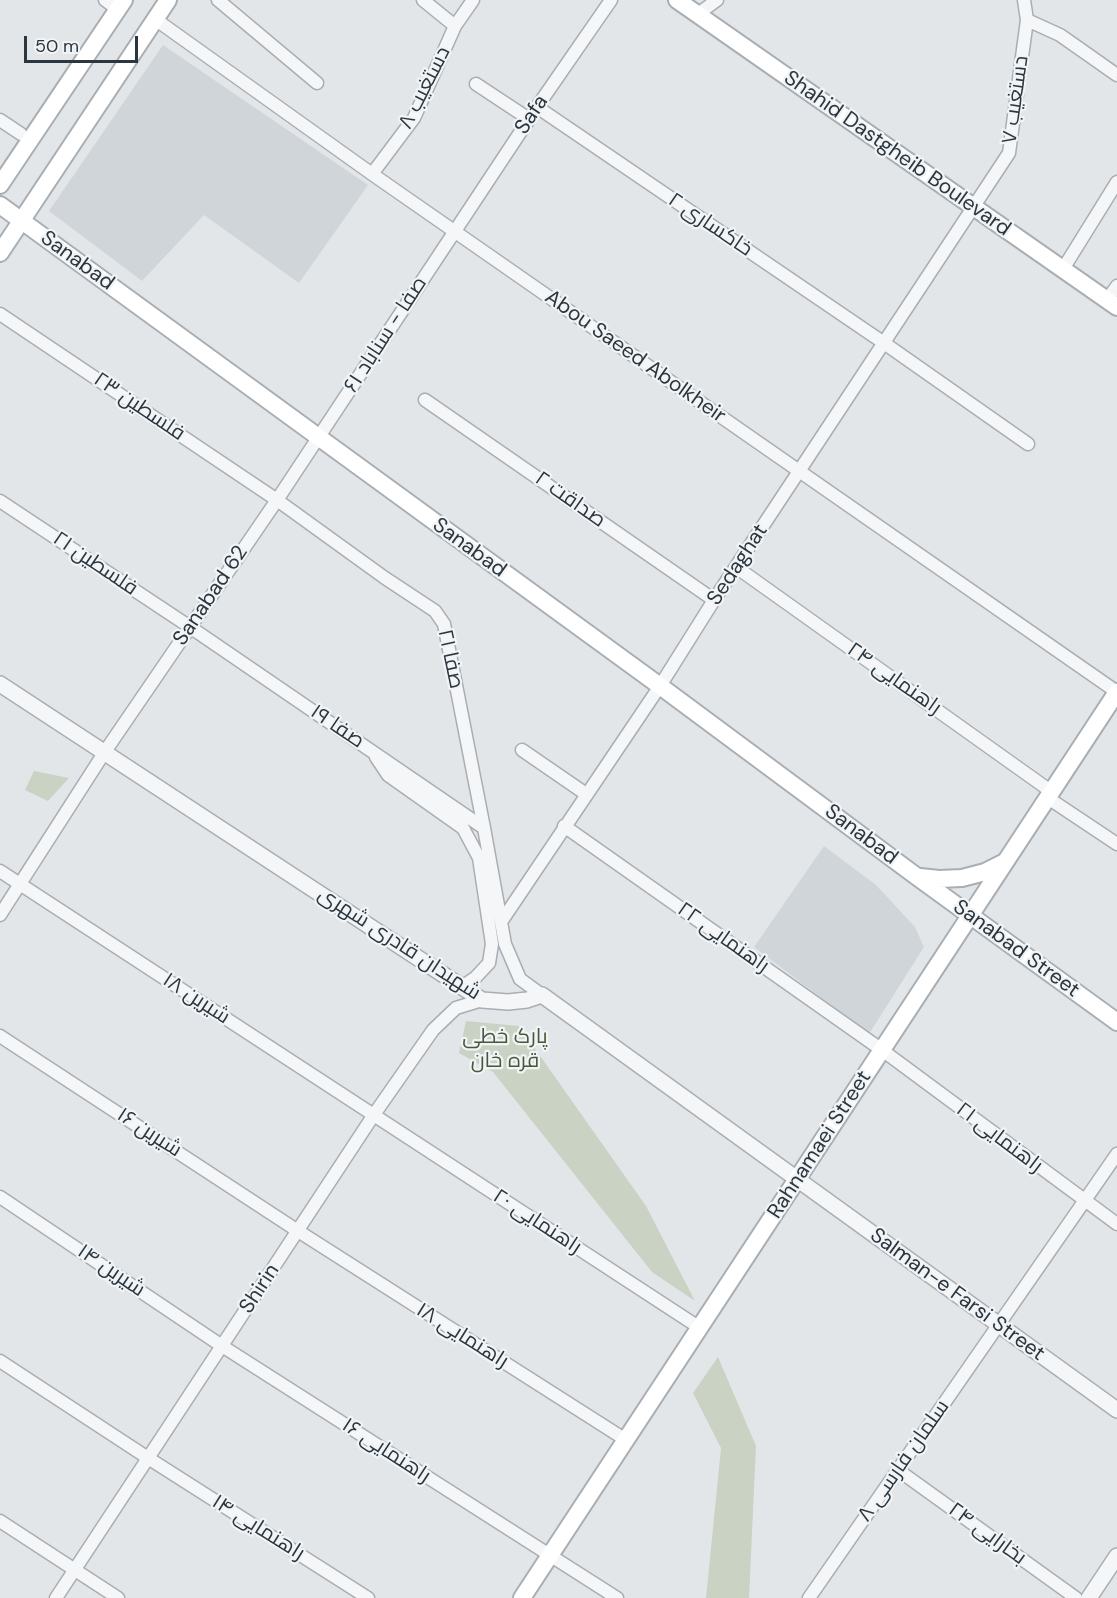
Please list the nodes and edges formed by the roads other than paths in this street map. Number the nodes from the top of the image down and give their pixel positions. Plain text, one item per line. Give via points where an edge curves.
1 (168, 0) edge
2 (218, 0) edge
3 (423, 0) edge
4 (473, 0) edge
5 (611, 0) edge
6 (677, 0) edge
7 (717, 0) edge
8 (1024, 0) edge
9 (115, 3) edge
10 (698, 15) junction
11 (155, 19) junction
12 (1027, 20) junction
13 (455, 26) junction
14 (1117, 75) edge
15 (316, 83) dead end
16 (476, 84) dead end
17 (537, 107) junction
18 (529, 119) junction
19 (0, 120) edge
20 (21, 134) dead end
21 (372, 174) junction
22 (1117, 182) edge
23 (0, 185) edge
24 (0, 205) edge
25 (973, 207) junction
26 (21, 220) junction
27 (454, 231) junction
28 (0, 253) edge
29 (1063, 269) junction
30 (1117, 286) edge
31 (1112, 304) edge
32 (0, 314) edge
33 (884, 343) junction
34 (426, 400) dead end
35 (318, 438) junction
36 (1028, 444) dead end
37 (799, 471) junction
38 (277, 500) junction
39 (0, 501) edge
40 (736, 567) junction
41 (714, 600) junction
42 (190, 627) junction
43 (0, 684) edge
44 (660, 686) junction
45 (1117, 692) edge
46 (522, 750) dead end
47 (373, 751) junction
48 (104, 753) junction
49 (586, 794) junction
50 (1050, 795) junction
51 (564, 826) junction
52 (484, 828) junction
53 (1117, 844) edge
54 (1006, 862) junction
55 (0, 871) edge
56 (916, 876) junction
57 (20, 883) junction
58 (0, 915) edge
59 (970, 915) junction
60 (501, 922) junction
61 (463, 986) junction
62 (542, 995) junction
63 (482, 1000) junction
64 (1117, 1022) edge
65 (0, 1036) edge
66 (882, 1050) junction
67 (373, 1116) junction
68 (1117, 1154) edge
69 (797, 1179) junction
70 (0, 1197) edge
71 (1085, 1201) junction
72 (1117, 1224) edge
73 (298, 1231) junction
74 (999, 1325) junction
75 (700, 1328) junction
76 (222, 1346) junction
77 (0, 1361) edge
78 (1117, 1410) edge
79 (626, 1440) junction
80 (148, 1458) junction
81 (898, 1470) junction
82 (0, 1521) edge
83 (550, 1556) junction
84 (1117, 1556) edge
85 (75, 1570) junction
86 (814, 1596) edge
87 (56, 1598) edge
88 (118, 1598) edge
89 (368, 1598) edge
90 (522, 1598) edge
91 (617, 1598) edge
92 (1076, 1598) edge
93 (1089, 1598) edge

1 - 11 main road
2 - 15 street
3 - 13 street
4 - 13 street, دستغیب ۸
5 - 17 street, Safa
6 - 10 main road, Shahid Dastgheib Boulevard
7 - 10 street
8 - 12 street, دستغیب ۷
9 - 23 main road
10 - 25 main road, Shahid Dastgheib Boulevard
11 - 21 street, Abou Saeed Abolkheir
11 - 26 main road
12 - 14 street via 1060,35
12 - 25 street, دستغیب ۷ via 1009,153
13 - 21 street, دستغیب ۸ via 414,118
16 - 18 street
17 - 18 street, Safa
17 - 33 street, خاکساری ۲
18 - 27 street, Safa
19 - 20 street
21 - 27 street, Abou Saeed Abolkheir
22 - 29 street
24 - 26 main road
25 - 29 main road, Shahid Dastgheib Boulevard
25 - 33 street, Sedaghat
26 - 28 main road
26 - 35 main road, Sanabad
27 - 35 street, صفا - سناباد ۶۱
27 - 37 street, Abou Saeed Abolkheir
29 - 31 main road, Shahid Dastgheib Boulevard
30 - 31 street
32 - 38 street, فلسطین ۲۳
33 - 36 street, خاکساری ۲
33 - 37 street, Sedaghat
34 - 41 street, صداقت ۲
35 - 38 street, Sanabad 62
35 - 44 main road, Sanabad
37 - 40 street, Sedaghat
37 - 45 street, Abou Saeed Abolkheir
38 - 42 street, Sanabad 62
38 - 52 street, صفا ۲۱ via 435,611 444,624
39 - 42 street, فلسطین ۲۱
40 - 41 street, Sedaghat
40 - 50 street, راهنمایی ۲۴
41 - 44 street, Sedaghat
42 - 47 street, صفا ۱۹
42 - 48 street, Sanabad 62
43 - 48 street, شهیدان قادری شهری
44 - 49 street, Sedaghat
44 - 56 main road, Sanabad
45 - 50 main road, Rahnamaei Street
46 - 49 street
47 - 52 street, صفا ۱۹
47 - 61 street via 388,775 463,828 478,858 492,944 489,963
48 - 57 street
48 - 61 street, شهیدان قادری شهری
49 - 51 street, Sedaghat
50 - 53 street, راهنمایی ۲۴
50 - 54 main road, Rahnamaei Street
51 - 60 street, Sedaghat
51 - 66 street, راهنمایی ۲۲
52 - 60 street, صفا ۲۱
54 - 56 main road via 962,878
54 - 59 main road, Rahnamaei Street
55 - 57 street, شیرین ۱۸
56 - 59 main road, Sanabad Street
57 - 58 street
57 - 67 street, شیرین ۱۸
59 - 64 main road, Sanabad Street
59 - 66 main road, Rahnamaei Street
60 - 62 street, صفا ۲۱ via 519,979
61 - 63 street, شهیدان قادری شهری
62 - 63 street, شهیدان قادری شهری via 508,1002
62 - 69 street
63 - 67 street, Shirin via 456,1008 433,1030
65 - 73 street, شیرین ۱۶
66 - 69 main road, Rahnamaei Street
66 - 71 street, راهنمایی ۲۱
67 - 73 street, Shirin
67 - 75 street, راهنمایی ۲۰
68 - 71 street, سلمان فارسی ۸
69 - 74 street, Salman-e Farsi Street
69 - 75 main road, Rahnamaei Street
70 - 76 street, شیرین ۱۴
71 - 72 street, راهنمایی ۲۱
71 - 74 street, سلمان فارسی ۸
73 - 76 street, Shirin
73 - 79 street, راهنمایی ۱۸
74 - 78 street, Salman-e Farsi Street
74 - 81 street, سلمان فارسی ۸
75 - 79 main road, Rahnamaei Street
76 - 80 street, Shirin
76 - 83 street, راهنمایی ۱۶
77 - 80 street, راهنمایی ۱۴
79 - 83 main road, Rahnamaei Street
80 - 85 street, Shirin
80 - 89 street, راهنمایی ۱۴
81 - 86 street, سلمان فارسی ۸
81 - 92 street, بخارایی ۲۴
82 - 85 street
83 - 90 main road, Rahnamaei Street
83 - 91 street, راهنمایی ۱۶
84 - 93 street
85 - 87 street, Shirin
85 - 88 street

